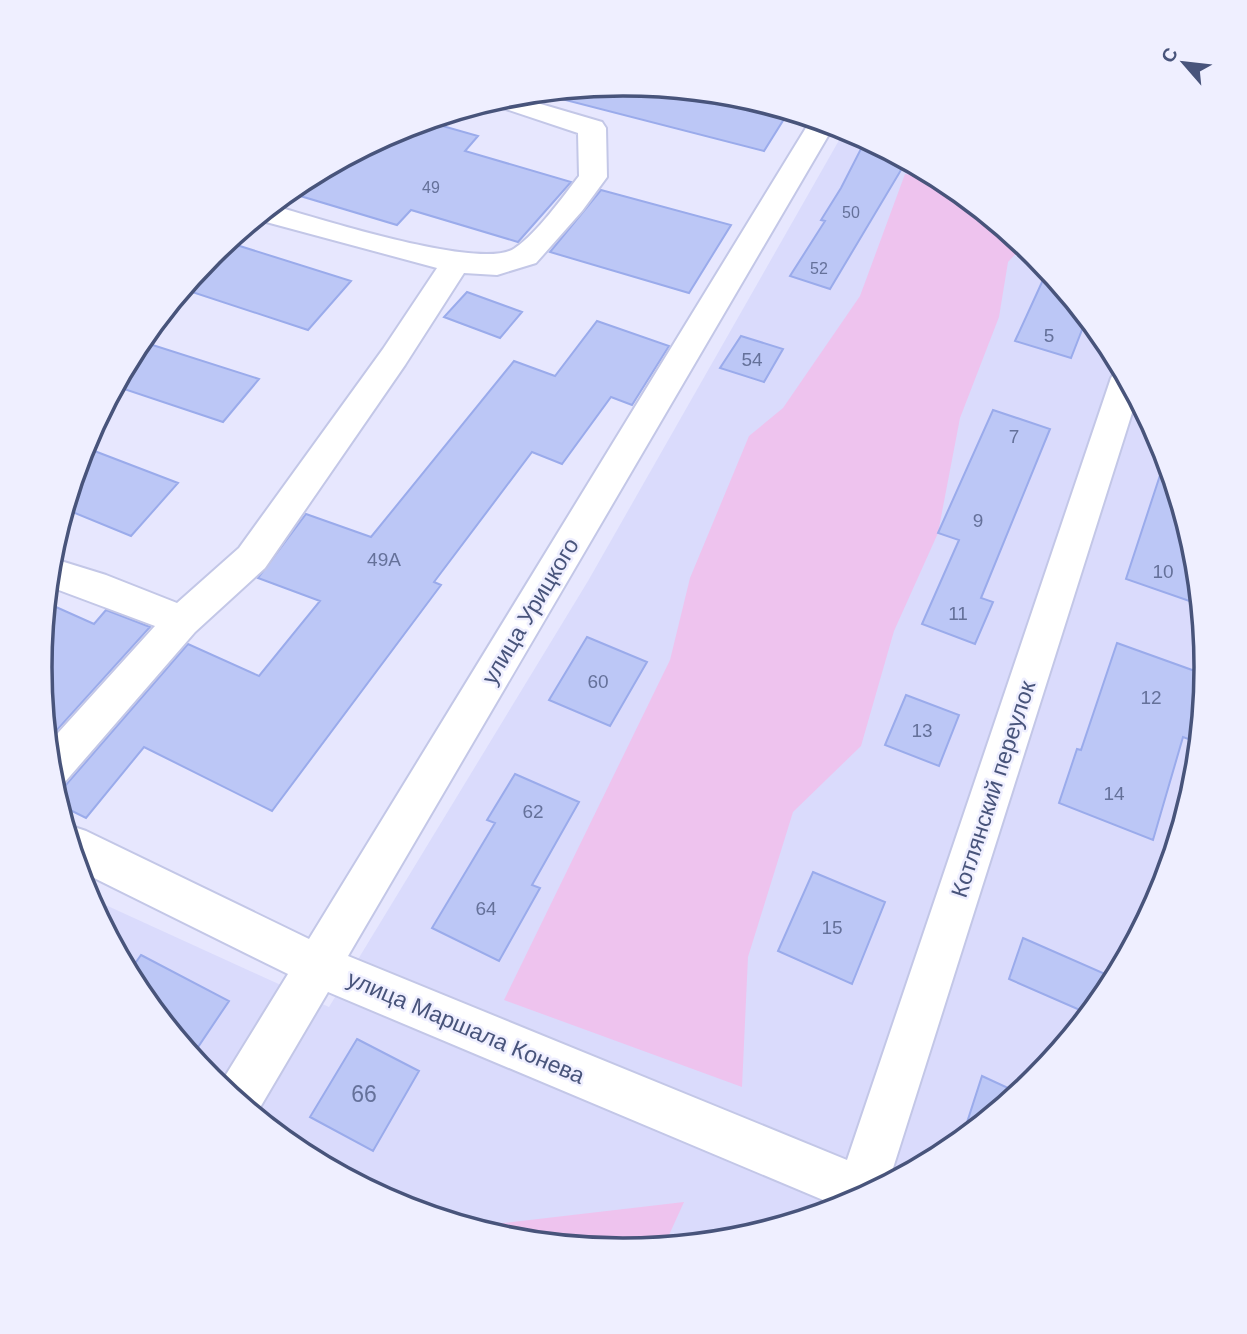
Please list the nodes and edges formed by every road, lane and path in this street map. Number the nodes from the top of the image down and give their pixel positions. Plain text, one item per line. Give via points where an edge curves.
1 (519, 106) edge
2 (818, 130) edge
3 (275, 215) edge
4 (456, 263) junction
5 (1123, 391) edge
6 (60, 575) edge
7 (182, 621) junction
8 (60, 759) edge
9 (83, 851) edge
10 (319, 965) junction
11 (243, 1092) edge
12 (866, 1184) edge
13 (851, 1191) edge

1 - 4 street via 592,128 593,177 525,256 497,265
2 - 10 street, улица Урицкого
3 - 4 street
4 - 7 street via 252,558
5 - 12 street, Котлянский переулок
6 - 7 street
7 - 8 street
9 - 10 street, улица Маршала Конева
10 - 11 street, улица Урицкого
10 - 13 street, улица Маршала Конева

